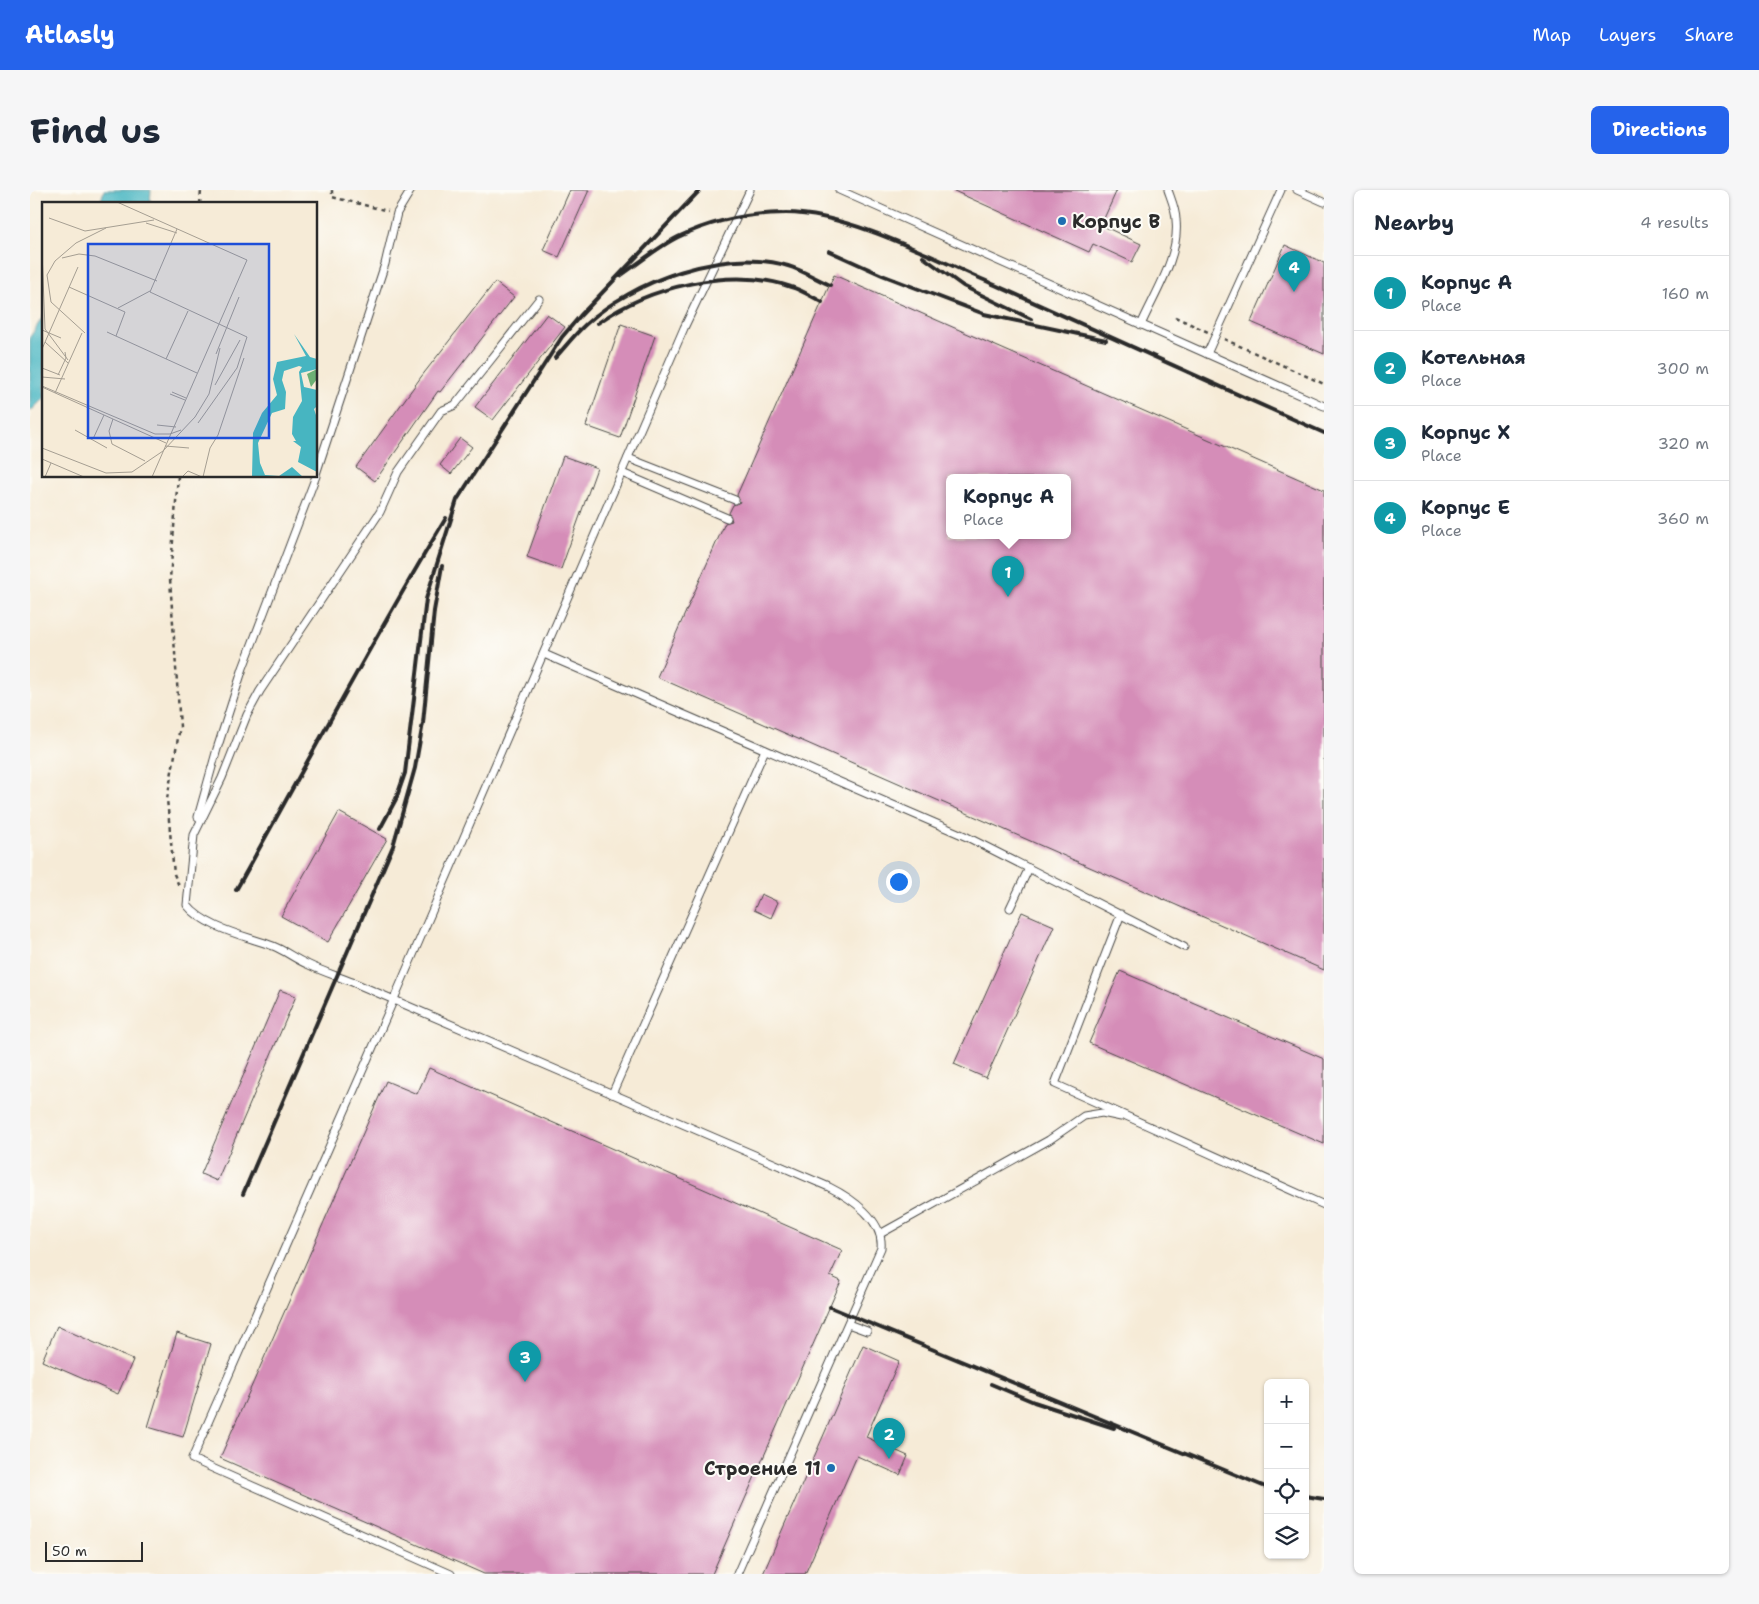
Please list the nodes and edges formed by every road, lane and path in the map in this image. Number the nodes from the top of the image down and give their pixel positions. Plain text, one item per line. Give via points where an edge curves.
1 (332, 190) edge
2 (411, 190) edge
3 (750, 190) edge
4 (839, 190) edge
5 (1168, 190) edge
6 (1281, 190) edge
7 (1297, 190) edge
8 (1324, 202) edge
9 (397, 213) junction
10 (539, 299) dead end
11 (1175, 317) dead end
12 (1141, 325) junction
13 (1216, 335) junction
14 (1207, 354) junction
15 (1324, 384) edge
16 (1324, 406) edge
17 (628, 458) junction
18 (318, 469) edge
19 (622, 473) junction
20 (178, 478) edge
21 (315, 478) edge
22 (735, 500) dead end
23 (727, 518) dead end
24 (544, 654) junction
25 (765, 750) junction
26 (194, 835) junction
27 (1029, 868) junction
28 (187, 905) junction
29 (1010, 908) dead end
30 (1121, 914) junction
31 (1184, 947) dead end
32 (394, 1000) junction
33 (612, 1094) junction
34 (1133, 1120) junction
35 (1324, 1205) edge
36 (880, 1234) junction
37 (848, 1324) junction
38 (866, 1331) dead end
39 (451, 1574) edge
40 (736, 1574) edge

1 - 9 path via 332,197
2 - 9 lane
3 - 17 lane via 684,328
4 - 12 lane
5 - 12 lane via 1176,219 1176,236 1170,260
6 - 13 lane
7 - 8 lane
9 - 18 lane via 382,273
10 - 26 lane via 455,405 442,411 398,472 380,512 256,699
11 - 13 path
12 - 14 lane
13 - 14 lane
13 - 15 path
14 - 16 lane
17 - 19 lane
17 - 22 lane
19 - 23 lane
19 - 24 lane
20 - 28 path via 170,580 180,727 167,799 174,874
21 - 26 lane via 243,668
24 - 25 lane
24 - 32 lane
25 - 27 lane via 967,837
25 - 33 lane
26 - 28 lane
27 - 29 lane
27 - 30 lane
28 - 32 lane via 195,916 205,921 245,938 275,946 308,965
30 - 31 lane
30 - 34 lane via 1055,1084
32 - 33 lane
32 - 39 lane via 192,1459
33 - 36 lane via 845,1194 860,1207
34 - 35 lane
34 - 36 lane via 1102,1114 1084,1116 1049,1140
36 - 37 lane via 881,1248
37 - 38 lane
37 - 40 lane

